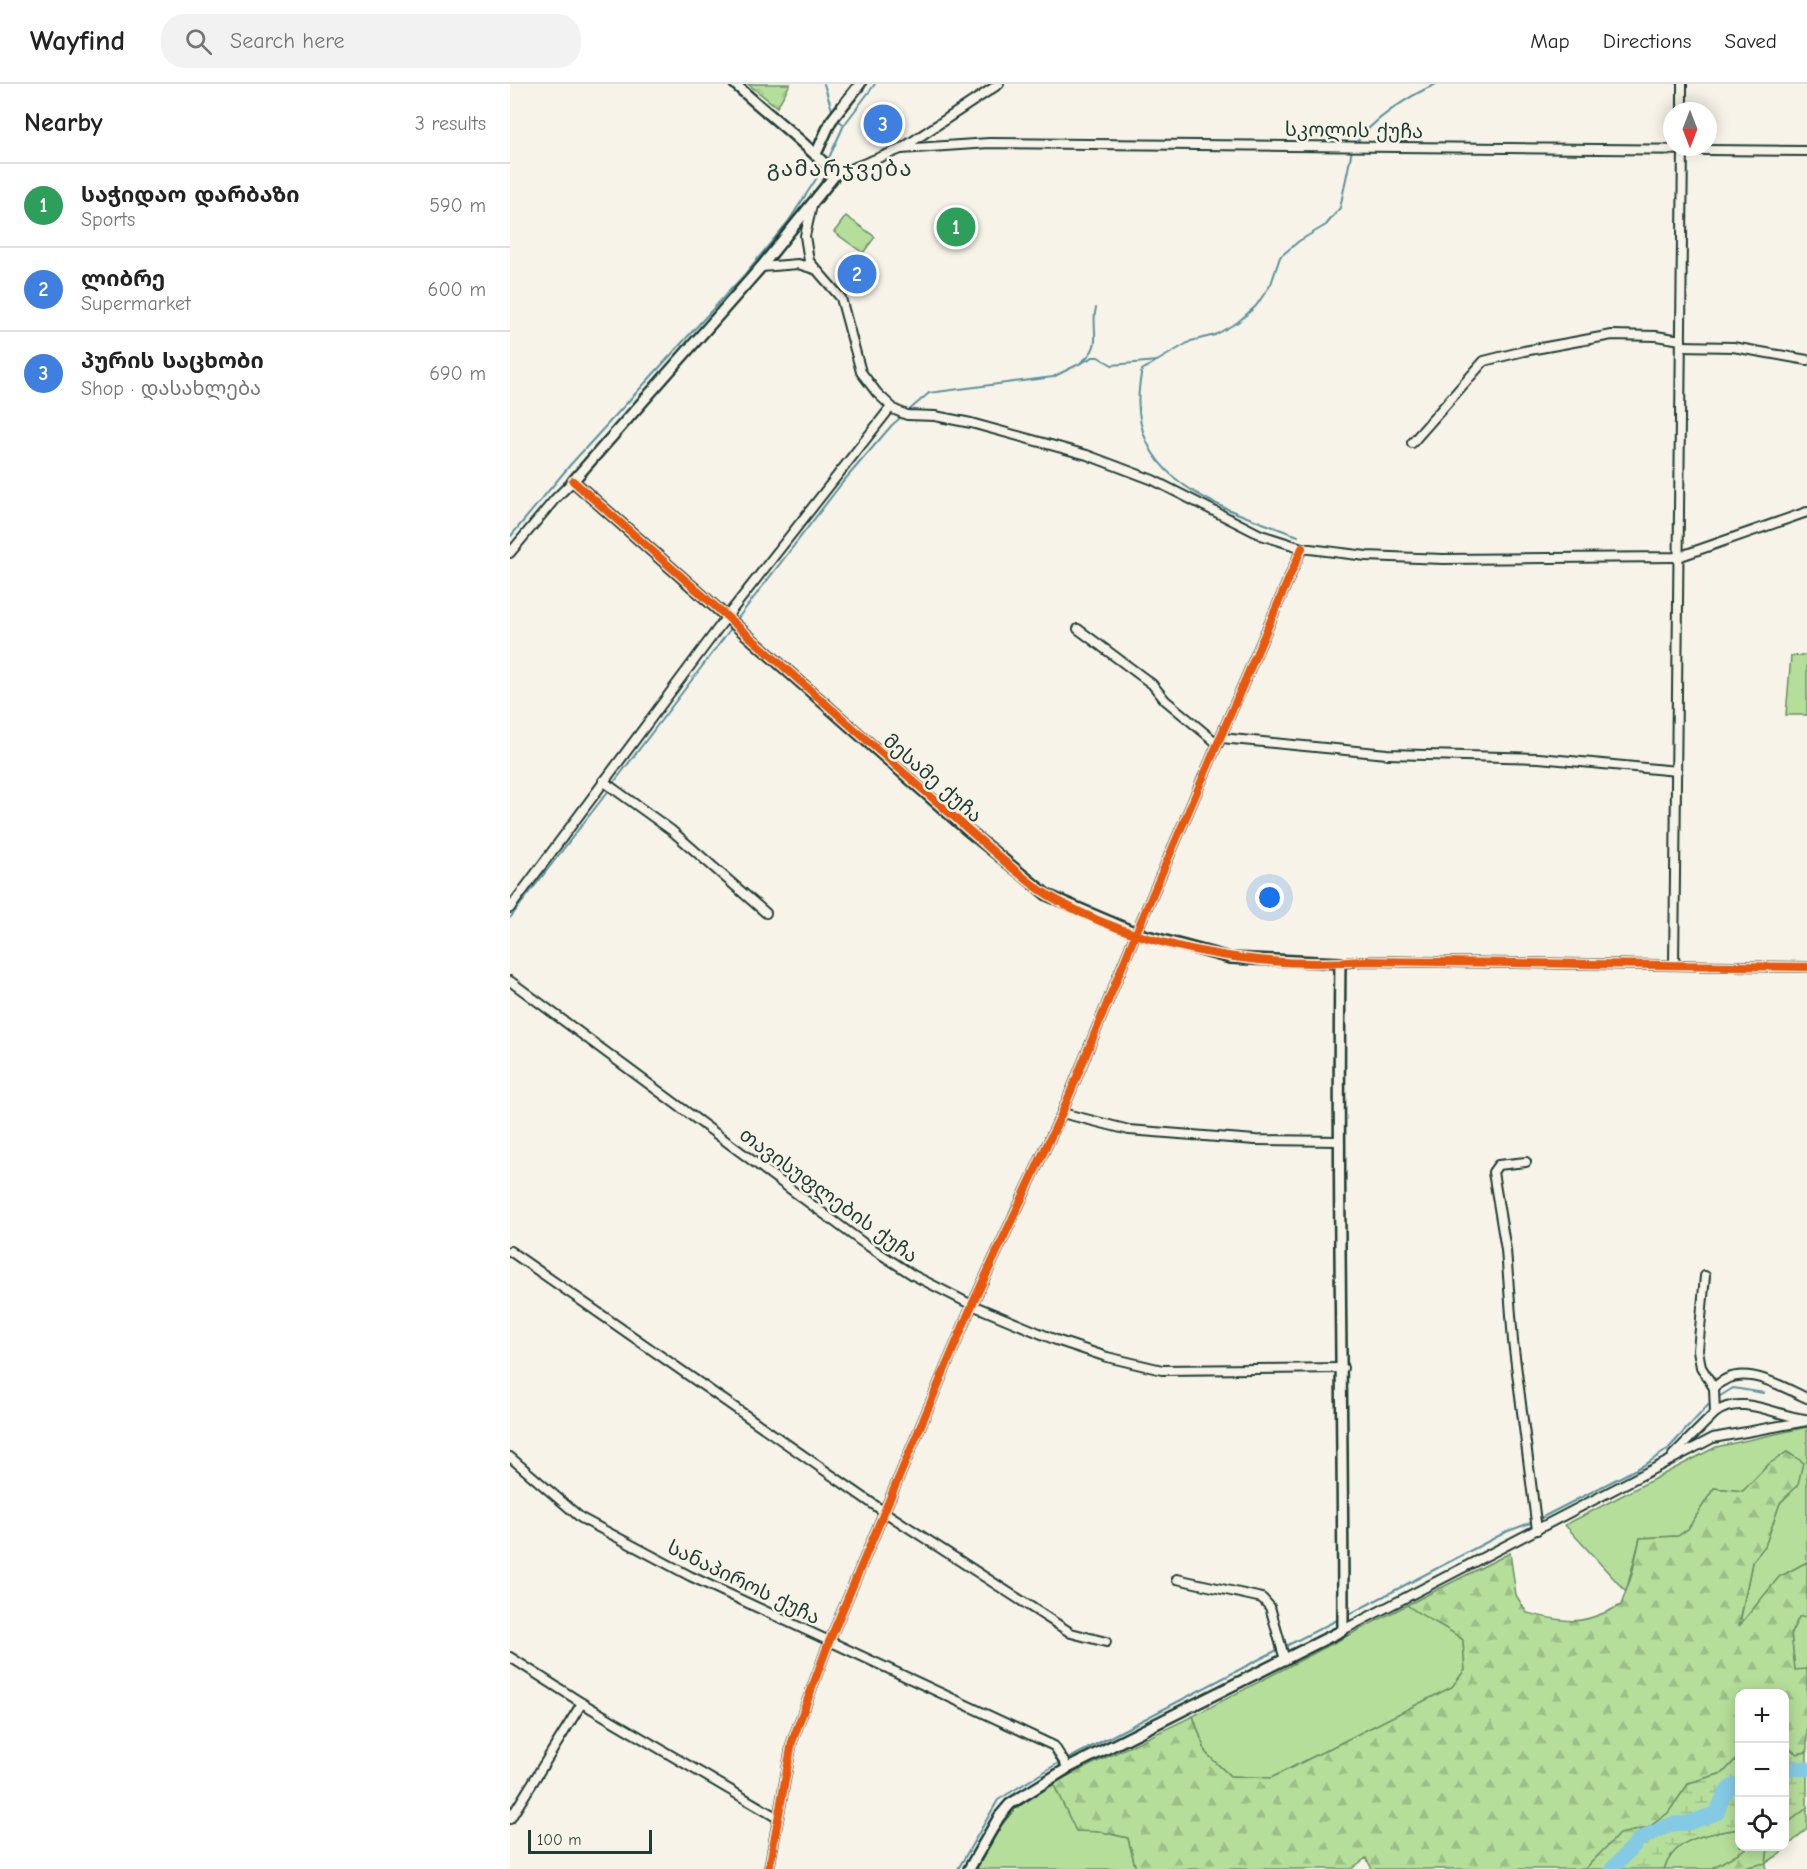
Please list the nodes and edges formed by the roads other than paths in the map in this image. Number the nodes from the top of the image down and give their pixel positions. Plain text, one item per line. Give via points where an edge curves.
1 (735, 84) edge
2 (860, 84) edge
3 (999, 84) edge
4 (1682, 84) edge
5 (1682, 102) edge
6 (1663, 148) edge
7 (901, 149) junction
8 (1717, 149) edge
9 (1807, 151) edge
10 (816, 154) junction
11 (1683, 156) edge
12 (835, 175) junction
13 (812, 204) junction
14 (760, 267) junction
15 (815, 269) junction
16 (1681, 343) junction
17 (1807, 360) edge
18 (891, 407) junction
19 (1412, 443) dead end
20 (573, 481) junction
21 (1807, 512) edge
22 (1302, 548) junction
23 (510, 554) edge
24 (1678, 556) junction
25 (728, 615) junction
26 (1078, 629) dead end
27 (1220, 741) junction
28 (1677, 771) junction
29 (603, 781) junction
30 (510, 908) edge
31 (766, 914) dead end
32 (1136, 933) junction
33 (1340, 963) junction
34 (1674, 965) junction
35 (1807, 967) edge
36 (510, 981) edge
37 (1062, 1113) junction
38 (1338, 1141) junction
39 (1526, 1162) dead end
40 (510, 1251) edge
41 (1705, 1276) dead end
42 (972, 1305) junction
43 (1343, 1368) junction
44 (1714, 1388) junction
45 (1807, 1398) edge
46 (1715, 1413) junction
47 (1807, 1420) edge
48 (510, 1457) edge
49 (1666, 1462) junction
50 (883, 1511) junction
51 (1538, 1530) junction
52 (1177, 1579) dead end
53 (1343, 1630) junction
54 (829, 1642) junction
55 (1106, 1642) dead end
56 (510, 1657) edge
57 (1285, 1660) junction
58 (582, 1703) junction
59 (1068, 1768) junction
60 (776, 1817) junction
61 (510, 1820) edge
62 (769, 1869) edge
63 (969, 1869) edge

1 - 10 street
2 - 10 street via 831,121
3 - 7 street
4 - 5 street
6 - 7 street, სკოლის ქუჩა via 989,143
7 - 12 street
8 - 9 street, სკოლის ქუჩა
10 - 12 street
11 - 16 street
12 - 13 street
13 - 14 street
13 - 15 street via 805,236 809,261
14 - 15 street via 798,264
14 - 20 street
15 - 18 street via 841,298 861,372
16 - 17 street
16 - 19 street via 1656,336 1612,335 1484,361
16 - 24 street
18 - 22 street via 907,415 971,423 1087,455 1153,480 1261,536
18 - 25 street
20 - 23 street
20 - 25 street, მესამე ქუჩა
21 - 24 street
22 - 24 street via 1443,559
22 - 27 street
24 - 28 street
25 - 29 street
25 - 32 street, მესამე ქუჩა via 1004,861 1047,894
26 - 27 street
27 - 28 street via 1387,754 1539,758
27 - 32 street
28 - 34 street
29 - 30 street
29 - 31 street via 671,830
32 - 33 street, მესამე ქუჩა via 1230,958
32 - 37 street
33 - 34 street
33 - 38 street
34 - 35 street
36 - 42 street, თავისუფლების ქუჩა via 862,1242 913,1275
37 - 38 street via 1129,1130 1255,1140
37 - 42 street
38 - 43 street
39 - 51 street via 1498,1165 1493,1172 1506,1250 1513,1341
40 - 50 street
41 - 44 street via 1698,1350 1701,1367
42 - 43 street, თავისუფლების ქუჩა via 1077,1347 1162,1370
42 - 50 street
43 - 53 street
44 - 45 street via 1726,1379 1752,1376
44 - 46 street
46 - 47 street via 1724,1406 1738,1404
46 - 49 street
47 - 49 street via 1713,1438
48 - 54 street, სანაპიროს ქუჩა via 581,1518 690,1576
49 - 51 street
50 - 54 street
50 - 55 street via 1071,1633
51 - 53 street
52 - 57 street via 1262,1598 1270,1607
53 - 57 street
54 - 59 street, სანაპიროს ქუჩა via 1054,1746
54 - 60 street via 792,1742
56 - 58 street
57 - 59 street
58 - 60 street
58 - 61 street
59 - 63 street via 1010,1804
60 - 62 street

